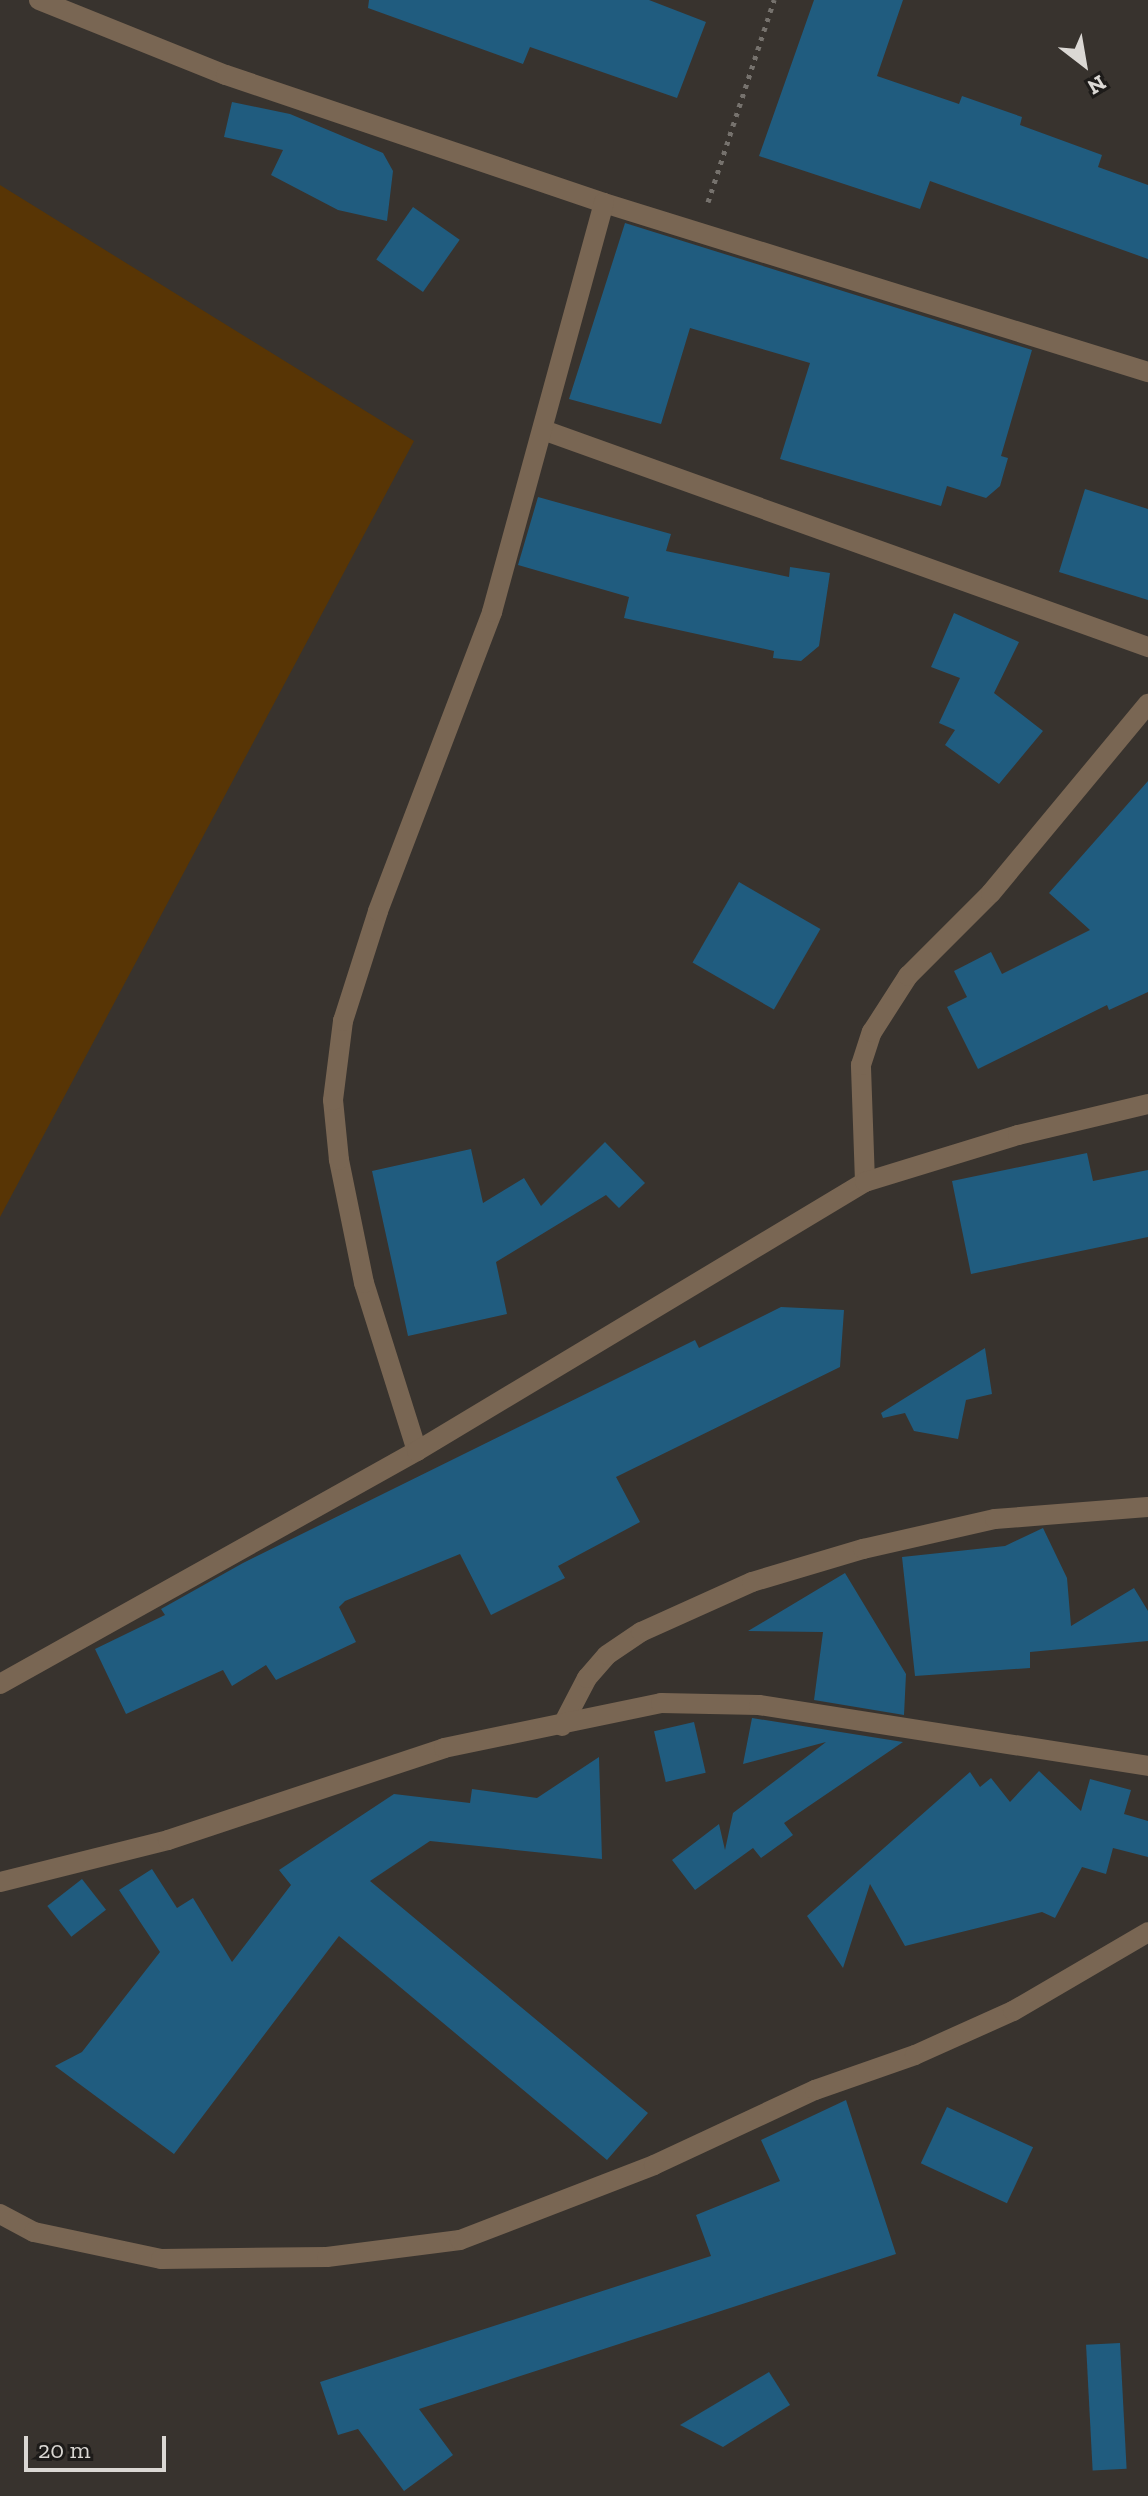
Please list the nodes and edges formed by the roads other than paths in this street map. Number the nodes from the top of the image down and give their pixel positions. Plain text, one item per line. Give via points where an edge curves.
1 (39, 0) edge
2 (604, 203) junction
3 (1148, 372) edge
4 (546, 431) junction
5 (1148, 647) edge
6 (1148, 704) edge
7 (1148, 1104) edge
8 (865, 1182) junction
9 (417, 1451) junction
10 (1148, 1507) edge
11 (0, 1684) edge
12 (562, 1726) junction
13 (1148, 1766) edge
14 (0, 1882) edge
15 (1148, 1932) edge
16 (0, 2214) edge

1 - 2 street via 226,75
2 - 3 street
2 - 4 street
4 - 5 street
4 - 9 street via 492,612 343,1021 333,1100 364,1283
6 - 8 street via 991,893 908,976 872,1032 861,1065
7 - 8 street via 1018,1135
8 - 9 street
9 - 11 street
10 - 12 street via 995,1519 863,1549 752,1582 641,1632 607,1655 587,1678
12 - 13 street via 623,1708 698,1700
12 - 14 street via 444,1748 168,1840
15 - 16 street via 1013,2011 815,2090 654,2165 460,2240 327,2257 161,2259 34,2232

